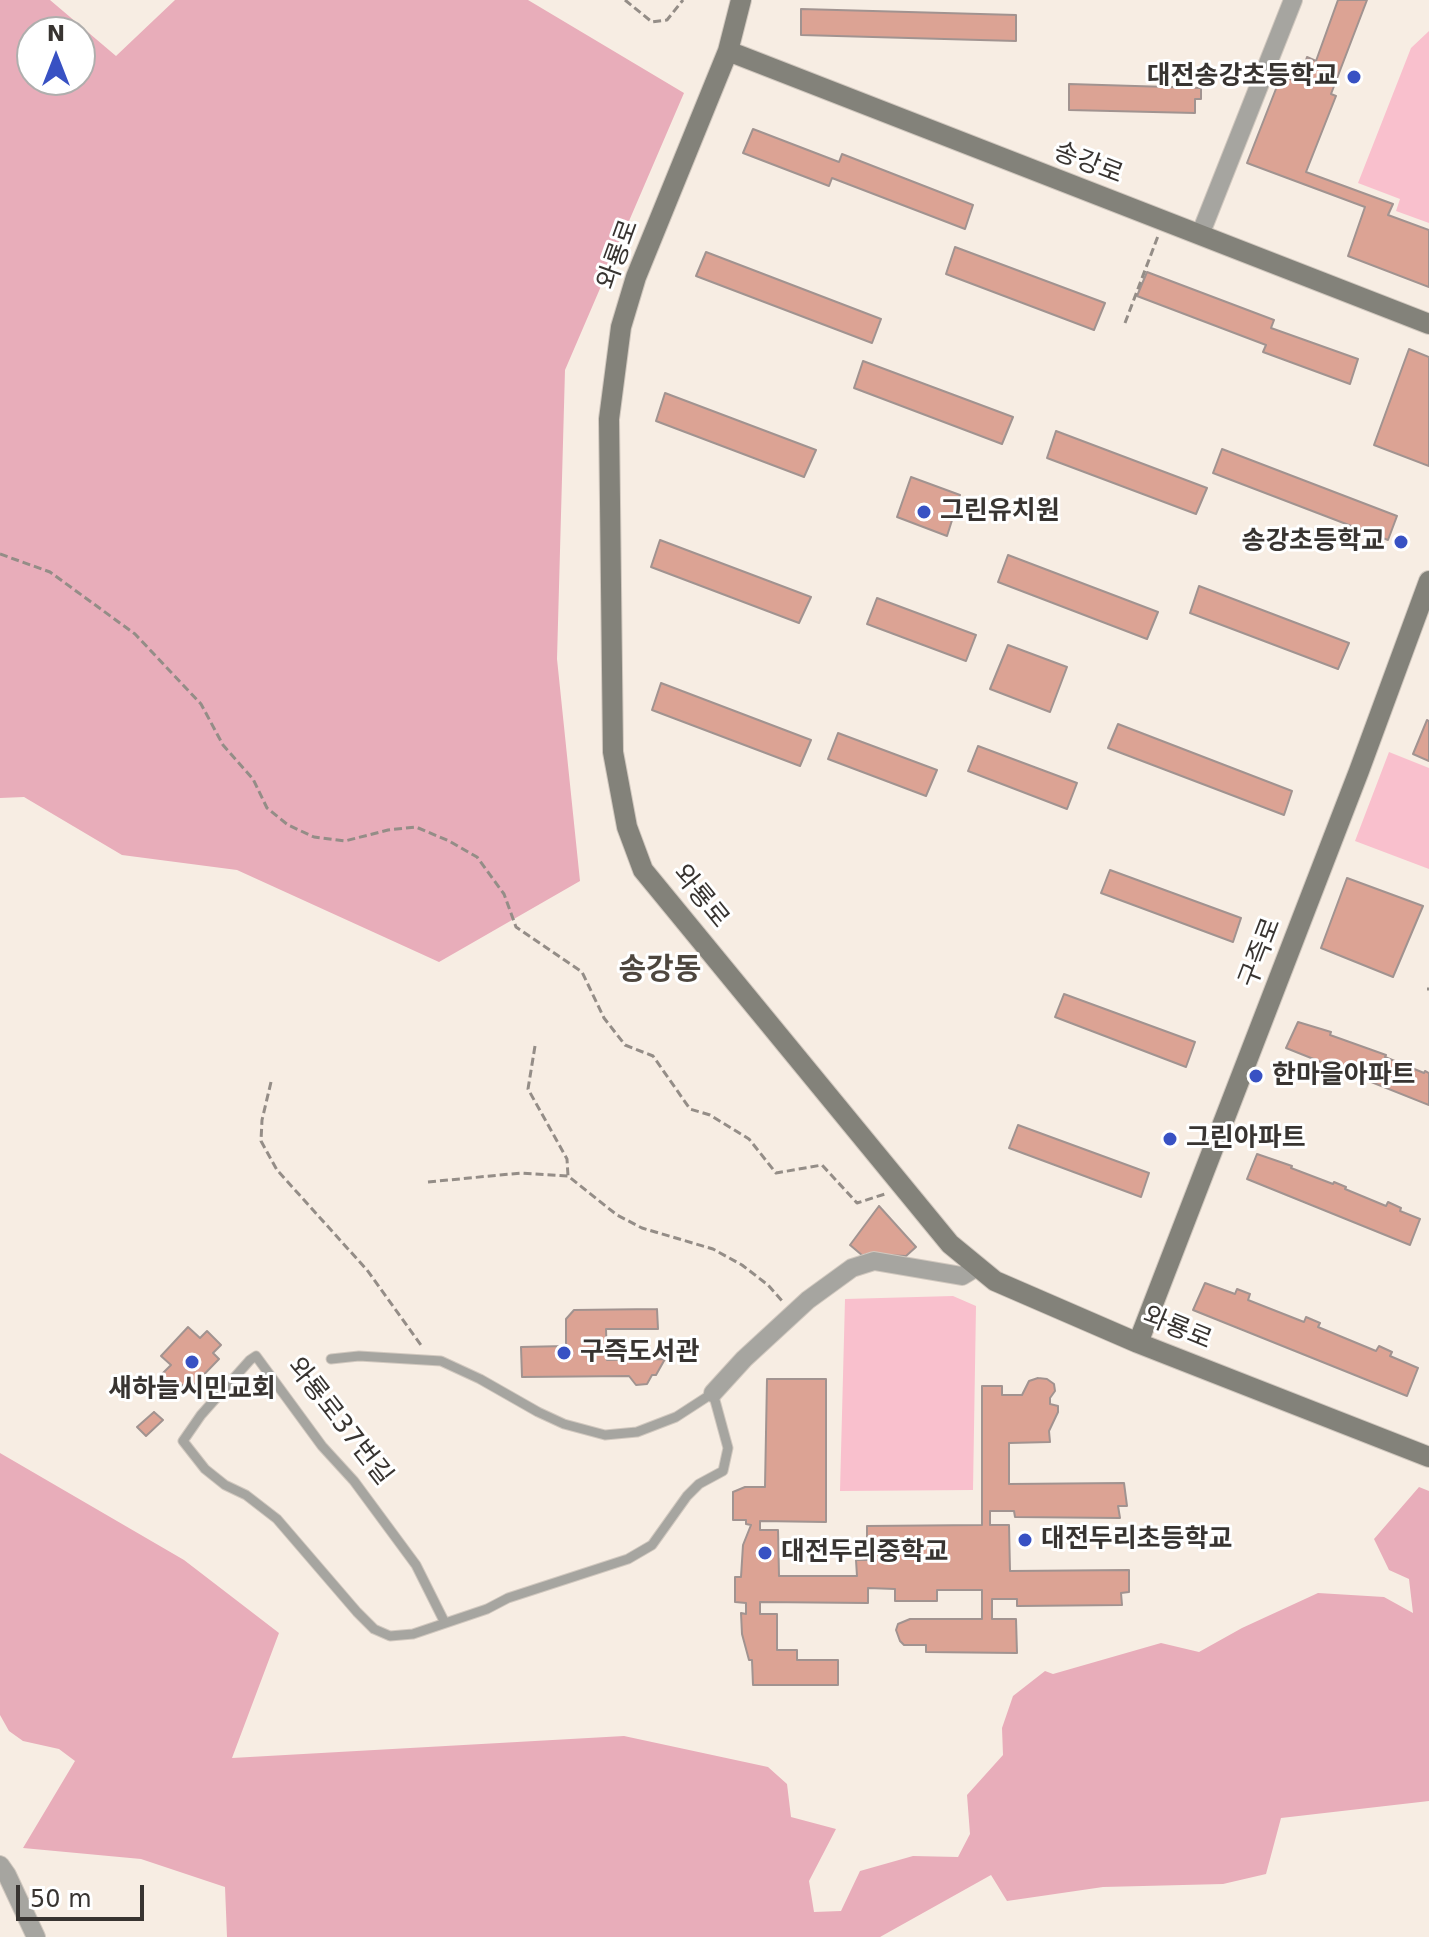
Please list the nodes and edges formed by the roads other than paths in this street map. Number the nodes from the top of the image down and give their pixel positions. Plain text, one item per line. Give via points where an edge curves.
1 (741, 0) edge
2 (1293, 0) edge
3 (728, 51) junction
4 (1200, 235) junction
5 (1429, 324) edge
6 (1429, 581) edge
7 (977, 1267) junction
8 (1138, 1343) junction
9 (331, 1359) dead end
10 (713, 1393) junction
11 (1429, 1457) edge
12 (445, 1623) junction
13 (0, 1865) edge
14 (36, 1937) edge

1 - 3 main road, 와룡로
2 - 4 street
3 - 4 main road, 송강로
3 - 7 main road, 와룡로 via 636,277 621,327 609,419 613,752 627,827 643,870 950,1244
4 - 5 main road, 송강로
6 - 8 main road, 구즉로
7 - 8 main road, 와룡로 via 995,1281
7 - 10 street via 962,1276 874,1261 852,1268 793,1314
8 - 11 main road, 와룡로
9 - 10 lane via 441,1361 526,1407 605,1435 637,1432 676,1417
10 - 12 lane, 와룡로37번길 via 728,1448 723,1471 687,1496 652,1545 628,1559
12 - 12 lane, 와룡로37번길 via 390,1636 374,1629 277,1519 205,1469 183,1441 250,1360 256,1356 354,1481 416,1565
13 - 14 street

